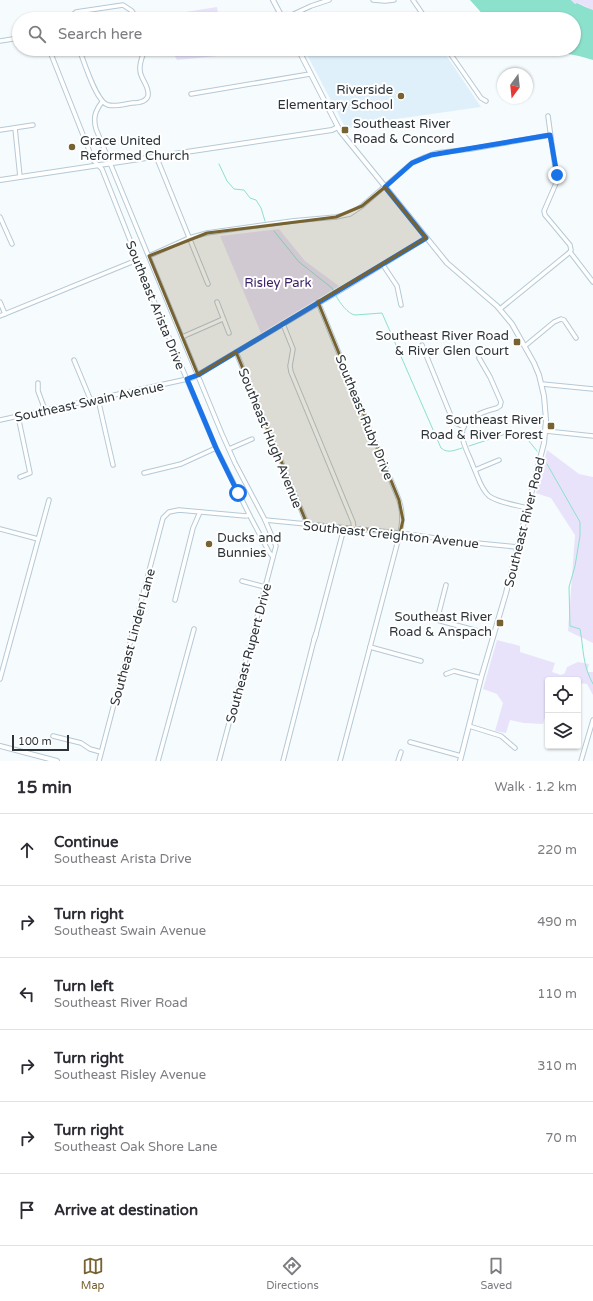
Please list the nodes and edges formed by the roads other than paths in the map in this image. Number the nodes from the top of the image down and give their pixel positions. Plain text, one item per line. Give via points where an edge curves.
1 (273, 0) edge
2 (329, 0) edge
3 (373, 0) edge
4 (394, 0) edge
5 (413, 0) edge
6 (76, 12) edge
7 (132, 12) edge
8 (279, 12) edge
9 (298, 12) edge
10 (421, 12) edge
11 (12, 39) edge
12 (0, 41) edge
13 (52, 56) edge
14 (82, 56) edge
15 (142, 56) edge
16 (301, 56) edge
17 (452, 56) edge
18 (310, 74) junction
19 (191, 94) dead end
20 (486, 101) dead end
21 (102, 102) junction
22 (548, 116) dead end
23 (33, 125) dead end
24 (338, 127) junction
25 (15, 128) junction
26 (0, 130) edge
27 (550, 135) junction
28 (156, 156) junction
29 (110, 163) junction
30 (98, 165) junction
31 (20, 177) junction
32 (0, 180) edge
33 (385, 187) junction
34 (0, 219) edge
35 (189, 238) junction
36 (426, 238) junction
37 (12, 244) dead end
38 (570, 252) junction
39 (149, 256) junction
40 (137, 260) junction
41 (383, 265) junction
42 (593, 282) edge
43 (208, 284) dead end
44 (0, 302) edge
45 (217, 302) dead end
46 (318, 302) junction
47 (401, 304) dead end
48 (500, 308) junction
49 (5, 314) junction
50 (0, 316) edge
51 (223, 319) junction
52 (283, 324) junction
53 (229, 333) dead end
54 (182, 337) junction
55 (576, 338) dead end
56 (422, 345) dead end
57 (525, 346) junction
58 (236, 352) junction
59 (479, 358) dead end
60 (74, 360) dead end
61 (198, 375) junction
62 (187, 379) junction
63 (38, 383) dead end
64 (542, 384) junction
65 (593, 389) edge
66 (98, 399) junction
67 (91, 401) junction
68 (45, 410) junction
69 (18, 416) junction
70 (0, 420) edge
71 (464, 427) junction
72 (546, 431) junction
73 (593, 436) edge
74 (252, 439) dead end
75 (216, 448) junction
76 (228, 449) junction
77 (499, 460) dead end
78 (113, 465) dead end
79 (475, 470) junction
80 (144, 472) dead end
81 (20, 476) dead end
82 (49, 500) dead end
83 (528, 508) junction
84 (200, 512) junction
85 (249, 515) junction
86 (265, 520) junction
87 (307, 524) junction
88 (344, 528) junction
89 (0, 529) edge
90 (354, 529) junction
91 (400, 533) junction
92 (38, 539) junction
93 (276, 546) joint
94 (517, 547) junction
95 (273, 557) junction
96 (242, 581) dead end
97 (446, 586) dead end
98 (265, 587) junction
99 (174, 600) dead end
100 (194, 629) dead end
101 (316, 634) joint
102 (494, 635) junction
103 (314, 640) joint
104 (370, 647) junction
105 (421, 661) dead end
106 (446, 674) dead end
107 (481, 678) junction
108 (0, 679) edge
109 (593, 720) edge
110 (469, 726) junction
111 (53, 736) dead end
112 (587, 741) junction
113 (410, 742) dead end
114 (593, 743) edge
115 (0, 746) edge
116 (515, 748) dead end
117 (101, 752) junction
118 (401, 752) dead end
119 (461, 759) edge
120 (57, 761) edge
121 (99, 761) edge
122 (158, 761) edge
123 (219, 761) edge
124 (283, 761) edge
125 (340, 761) edge
126 (398, 761) edge
127 (581, 761) edge

1 - 8 street
2 - 9 street
3 - 4 street
5 - 10 street
6 - 7 street via 119,6 129,8
11 - 12 street
13 - 30 street, Southeast Arista Drive via 93,160
14 - 21 street
15 - 21 street via 140,71 147,88 147,98 137,103 114,106
16 - 18 street, Southeast River Road
17 - 20 street via 481,98
18 - 19 street
18 - 24 street, Southeast River Road
21 - 29 street, Southeast Arista Drive via 95,113 95,126
22 - 27 street
23 - 25 street
24 - 28 street via 332,130
24 - 33 street, Southeast River Road
25 - 26 street
25 - 31 street
27 - 33 street via 431,155 412,163
27 - 38 street via 557,181 544,211 570,245
28 - 29 street
28 - 35 street
29 - 30 street
29 - 39 street, Southeast Arista Drive
30 - 31 street
30 - 40 street, Southeast Arista Drive via 102,168
31 - 32 street
33 - 35 street via 362,206 344,216 219,230
33 - 36 street, Southeast River Road
34 - 37 street
35 - 39 street
35 - 43 street
36 - 41 street, Southeast Swain Avenue
36 - 48 street, Southeast River Road via 456,271
38 - 42 street
38 - 48 street
39 - 54 street, Southeast Arista Drive
40 - 49 street
40 - 62 street, Southeast Arista Drive
41 - 46 street, Southeast Swain Avenue
41 - 47 street via 397,286
44 - 49 street
45 - 51 street
46 - 52 street, Southeast Swain Avenue
46 - 91 street, Southeast Ruby Drive via 399,499 403,520
48 - 57 street, Southeast River Road
49 - 50 street
51 - 53 street
51 - 54 street
52 - 58 street, Southeast Swain Avenue
52 - 90 street via 293,348 291,372
54 - 61 street, Southeast Arista Drive
55 - 57 street via 561,319
56 - 71 street via 451,416 456,423
57 - 64 street, Southeast River Road
58 - 61 street, Southeast Swain Avenue
58 - 87 street, Southeast Hugh Avenue
59 - 71 street via 501,402 500,406 473,416
60 - 67 street
61 - 62 street, Southeast Swain Avenue
61 - 76 street, Southeast Arista Drive
62 - 66 street, Southeast Swain Avenue
62 - 75 street, Southeast Arista Drive
63 - 68 street via 38,391
64 - 65 street
64 - 72 street, Southeast River Road
66 - 67 street, Southeast Swain Avenue
66 - 78 street
67 - 68 street, Southeast Swain Avenue
68 - 69 street, Southeast Swain Avenue
69 - 70 street, Southeast Swain Avenue
69 - 81 street via 30,473
71 - 79 street via 463,440
72 - 73 street
72 - 83 street, Southeast River Road
74 - 76 street
75 - 80 street via 181,464
75 - 85 street, Southeast Arista Drive
76 - 86 street, Southeast Arista Drive
77 - 79 street
79 - 83 street via 482,487 490,496
82 - 92 street
83 - 94 street, Southeast River Road
84 - 85 street
84 - 99 street via 193,528
84 - 117 street, Southeast Linden Lane via 175,510 163,518
85 - 95 street, Southeast Arista Drive
86 - 87 street, Southeast Creighton Avenue
86 - 93 street, Southeast Arista Drive
87 - 88 street, Southeast Creighton Avenue
88 - 90 street, Southeast Creighton Avenue
88 - 101 street
89 - 92 street
90 - 91 street, Southeast Creighton Avenue
91 - 94 street, Southeast Creighton Avenue
91 - 104 street, Southeast Ruby Drive
92 - 108 street
93 - 95 street, Southeast Rupert Drive
94 - 102 street, Southeast River Road
95 - 98 street, Southeast Rupert Drive
96 - 98 street
97 - 102 street via 437,620
98 - 123 street, Southeast Rupert Drive
100 - 122 street
101 - 103 street
102 - 107 street, Southeast River Road
103 - 124 street
104 - 105 street
104 - 125 street, Southeast Ruby Drive
106 - 107 street via 454,671
107 - 110 street, Southeast River Road
109 - 112 street
110 - 116 street via 501,736
110 - 119 street, Southeast River Road
111 - 117 street via 82,743
112 - 114 street
112 - 127 street
113 - 119 street
115 - 120 street
117 - 121 street, Southeast Linden Lane
118 - 126 street

